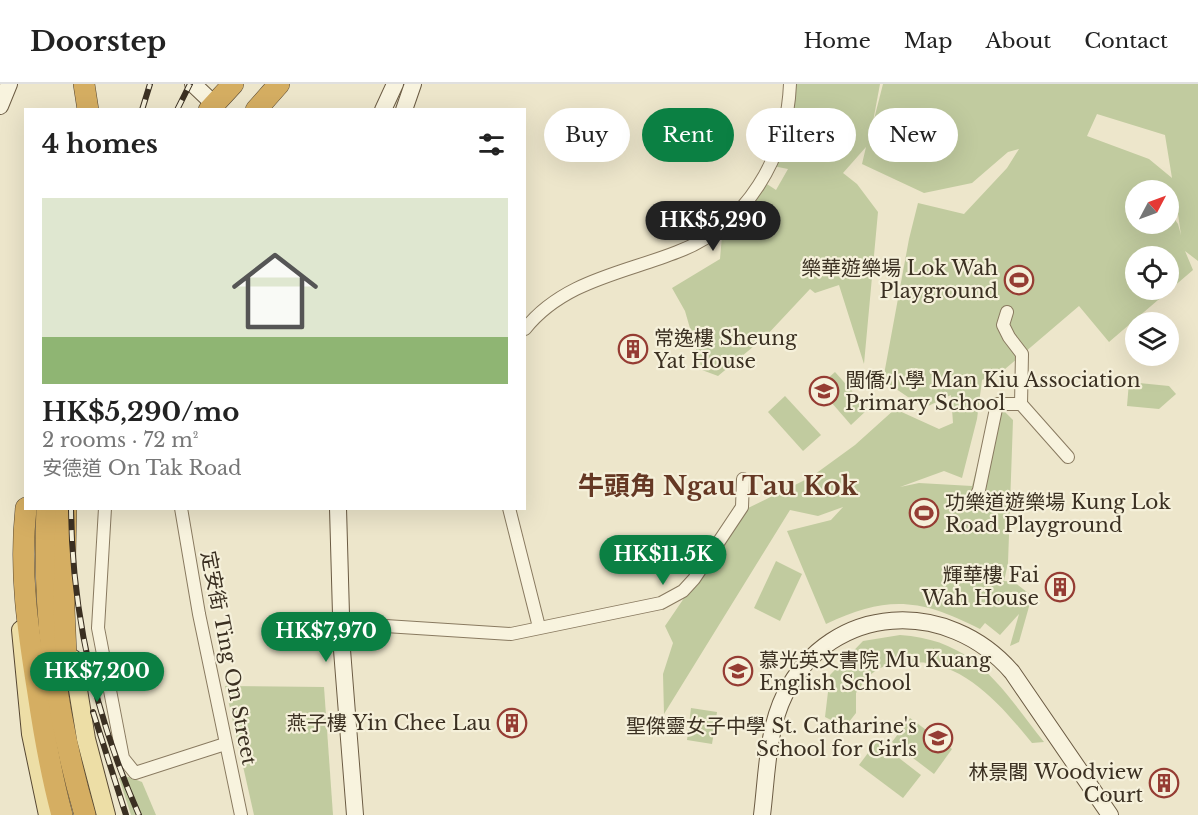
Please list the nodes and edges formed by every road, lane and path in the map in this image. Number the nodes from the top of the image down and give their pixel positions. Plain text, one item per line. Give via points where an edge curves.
1 (9, 84) edge
2 (73, 84) edge
3 (84, 84) edge
4 (192, 84) edge
5 (232, 84) edge
6 (279, 84) edge
7 (395, 84) edge
8 (412, 84) edge
9 (790, 84) edge
10 (0, 106) edge
11 (211, 107) edge
12 (77, 108) edge
13 (88, 108) edge
14 (257, 108) edge
15 (384, 108) edge
16 (405, 108) edge
17 (1007, 312) dead end
18 (526, 328) edge
19 (1021, 404) junction
20 (1068, 457) dead end
21 (743, 479) dead end
22 (974, 501) dead end
23 (26, 510) edge
24 (37, 510) edge
25 (47, 510) edge
26 (66, 510) edge
27 (105, 510) edge
28 (181, 510) edge
29 (338, 510) edge
30 (510, 510) edge
31 (24, 592) junction
32 (342, 627) junction
33 (539, 627) junction
34 (66, 640) junction
35 (225, 744) junction
36 (48, 815) edge
37 (62, 815) edge
38 (75, 815) edge
39 (85, 815) edge
40 (96, 815) edge
41 (106, 815) edge
42 (241, 815) edge
43 (355, 815) edge
44 (762, 815) edge
45 (1110, 815) edge

1 - 10 street
2 - 12 highway
3 - 13 highway
4 - 11 street
5 - 11 highway
6 - 14 highway
7 - 15 street
8 - 16 street
9 - 18 street via 786,119 774,159 737,212 692,246 570,291 546,307
17 - 19 street via 1003,325 1023,354
19 - 20 street
19 - 22 street via 997,404
21 - 33 street via 742,507 683,591 661,603
23 - 31 highway
24 - 38 highway via 38,596 46,680 59,757
25 - 39 highway via 47,594 55,679
26 - 34 highway
27 - 35 street via 98,628 123,758 135,773
28 - 35 street, 定安街 Ting On Street
29 - 32 street
30 - 33 street
31 - 36 main road via 22,664 36,765
31 - 37 highway via 49,764
32 - 33 street via 381,625 511,634
32 - 43 street
34 - 40 highway via 68,699
34 - 41 main road
35 - 42 street, 定安街 Ting On Street
44 - 45 street via 776,719 797,675 813,656 844,634 873,624 903,620 952,628 994,654 1012,672

